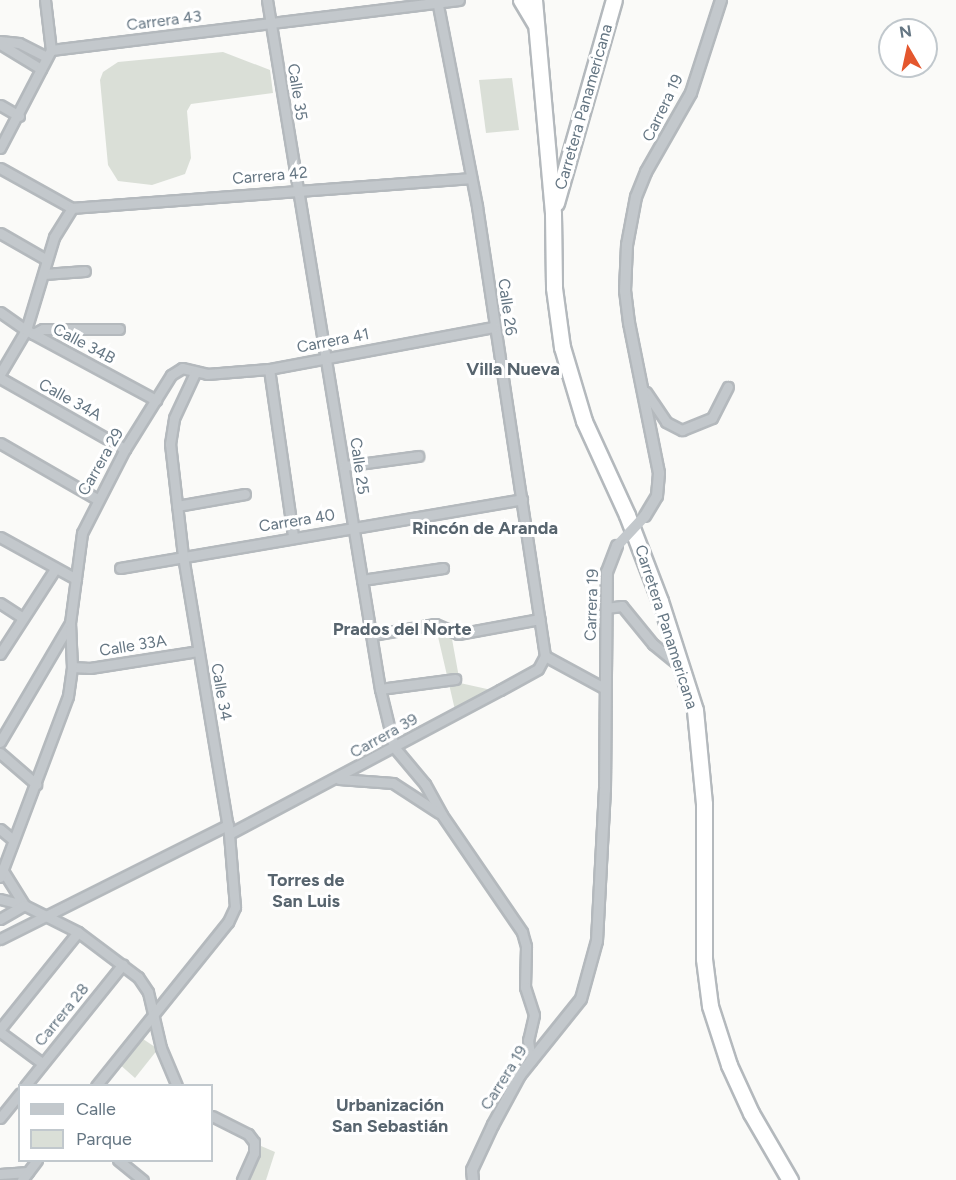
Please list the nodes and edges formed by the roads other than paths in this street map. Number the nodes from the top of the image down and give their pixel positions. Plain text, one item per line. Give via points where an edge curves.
1 (45, 0) edge
2 (267, 0) edge
3 (459, 0) edge
4 (521, 0) edge
5 (534, 0) edge
6 (614, 0) edge
7 (721, 0) edge
8 (437, 1) edge
9 (381, 5) edge
10 (271, 23) junction
11 (538, 27) junction
12 (0, 43) edge
13 (49, 54) junction
14 (41, 69) junction
15 (0, 105) edge
16 (19, 116) junction
17 (0, 148) edge
18 (0, 168) edge
19 (471, 178) junction
20 (297, 189) junction
21 (72, 208) junction
22 (553, 214) junction
23 (0, 233) edge
24 (47, 260) junction
25 (85, 271) dead end
26 (44, 274) junction
27 (0, 312) edge
28 (494, 327) junction
29 (119, 329) dead end
30 (29, 332) junction
31 (328, 356) junction
32 (177, 369) joint
33 (269, 369) junction
34 (637, 371) junction
35 (195, 373) junction
36 (0, 376) edge
37 (728, 387) dead end
38 (156, 400) junction
39 (0, 443) edge
40 (125, 448) junction
41 (418, 456) dead end
42 (344, 466) junction
43 (245, 494) dead end
44 (97, 499) junction
45 (522, 499) junction
46 (177, 506) junction
47 (352, 527) junction
48 (293, 536) junction
49 (0, 537) edge
50 (183, 556) junction
51 (443, 567) dead end
52 (120, 568) dead end
53 (55, 569) junction
54 (76, 579) junction
55 (362, 580) junction
56 (0, 603) edge
57 (606, 608) junction
58 (22, 618) junction
59 (540, 619) junction
60 (70, 623) junction
61 (372, 635) junction
62 (198, 651) junction
63 (0, 654) edge
64 (545, 656) junction
65 (72, 667) junction
66 (682, 668) junction
67 (455, 679) dead end
68 (604, 688) junction
69 (380, 689) junction
70 (0, 742) edge
71 (394, 747) junction
72 (0, 753) edge
73 (339, 779) junction
74 (36, 784) junction
75 (441, 815) junction
76 (0, 829) edge
77 (229, 829) junction
78 (13, 840) junction
79 (1, 874) edge
80 (0, 899) edge
81 (24, 905) junction
82 (41, 915) junction
83 (0, 919) edge
84 (78, 932) junction
85 (0, 939) edge
86 (123, 964) junction
87 (153, 1012) junction
88 (0, 1031) edge
89 (531, 1061) junction
90 (42, 1063) junction
91 (26, 1084) edge
92 (98, 1084) edge
93 (176, 1084) edge
94 (18, 1095) edge
95 (213, 1116) edge
96 (0, 1118) edge
97 (36, 1162) edge
98 (119, 1162) edge
99 (0, 1174) edge
100 (25, 1176) edge
101 (143, 1180) edge
102 (242, 1180) edge
103 (472, 1180) edge
104 (790, 1180) edge

1 - 13 street
2 - 10 street, Calle 35
3 - 8 street, Carrera 43
4 - 11 highway
5 - 11 highway, Carretera Panamericana
6 - 22 highway, Carretera Panamericana
7 - 34 street, Carrera 19 via 691,93 646,171 636,197 625,291
8 - 9 street, Carrera 43
8 - 19 street, Calle 26
9 - 10 street, Carrera 43
10 - 13 street, Carrera 43
10 - 20 street, Calle 35
11 - 22 highway, Carretera Panamericana
12 - 13 street via 19,43
12 - 14 street
13 - 14 street
14 - 16 street
15 - 16 street
16 - 17 street
18 - 21 street
19 - 20 street, Carrera 42
19 - 28 street, Calle 26
20 - 21 street, Carrera 42
20 - 31 street, Calle 25
21 - 24 street via 54,237
22 - 66 highway, Carretera Panamericana via 554,288 562,347 584,421 627,514
23 - 24 street
24 - 26 street
25 - 26 street
26 - 30 street
27 - 30 street, Calle 34B
28 - 31 street, Carrera 41
28 - 45 street, Calle 26
29 - 30 street via 53,328
30 - 36 street
30 - 38 street, Calle 34B
31 - 33 street, Carrera 41
31 - 42 street, Calle 25
32 - 35 street, Carrera 41
32 - 38 street, Carrera 29
33 - 35 street, Carrera 41
33 - 48 street
34 - 37 street via 651,404 666,422 682,430 712,418
34 - 57 street, Carrera 19, bridge via 659,473 657,496 609,558
35 - 46 street, Calle 34 via 177,410 170,444
36 - 40 street, Calle 34A
38 - 40 street, Carrera 29
39 - 44 street
40 - 44 street, Carrera 29
41 - 42 street
42 - 47 street, Calle 25
43 - 46 street
44 - 54 street, Carrera 29 via 82,532
45 - 47 street, Carrera 40
45 - 59 street, Calle 26
46 - 50 street, Calle 34
47 - 48 street, Carrera 40
47 - 55 street, Calle 25
48 - 50 street, Carrera 40
49 - 53 street
50 - 52 street
50 - 62 street, Calle 34
51 - 55 street
53 - 54 street
53 - 58 street
54 - 60 street, Carrera 29
55 - 61 street, Calle 25
56 - 58 street
57 - 66 street via 622,606 653,644
57 - 68 street, Carrera 19
58 - 63 street
59 - 61 street via 458,634 435,624
59 - 64 street, Calle 26
60 - 65 street
60 - 70 street
61 - 69 street, Calle 25
62 - 65 street, Calle 33A via 90,668
62 - 77 street, Calle 34
64 - 68 street
64 - 71 street, Carrera 39 via 538,669
65 - 74 street via 68,696
66 - 104 highway, Carretera Panamericana via 701,752 704,959 710,1006 729,1065 751,1113
67 - 69 street
68 - 89 street, Carrera 19 via 605,790 597,940 580,999
69 - 71 street, Calle 25
71 - 73 street, Carrera 39
71 - 75 street via 425,784
72 - 74 street
73 - 75 street via 393,783
73 - 77 street, Carrera 39
74 - 78 street
75 - 89 street via 522,932 526,946 525,987 534,1015 528,1040
76 - 78 street
77 - 82 street, Carrera 39
77 - 87 street, Calle 34 via 235,907 228,922
78 - 79 street
79 - 81 street
80 - 81 street
81 - 82 street
81 - 83 street
82 - 84 street
82 - 85 street, Carrera 39
84 - 86 street
84 - 88 street
86 - 87 street via 148,992
86 - 90 street, Carrera 28
87 - 92 street, Calle 34
87 - 93 street via 160,1048
88 - 90 street
89 - 103 street, Carrera 19 via 493,1125 472,1170
90 - 91 street, Carrera 28
94 - 96 street
95 - 102 street via 248,1134 254,1142 254,1153
97 - 100 street
98 - 101 street
99 - 100 street

